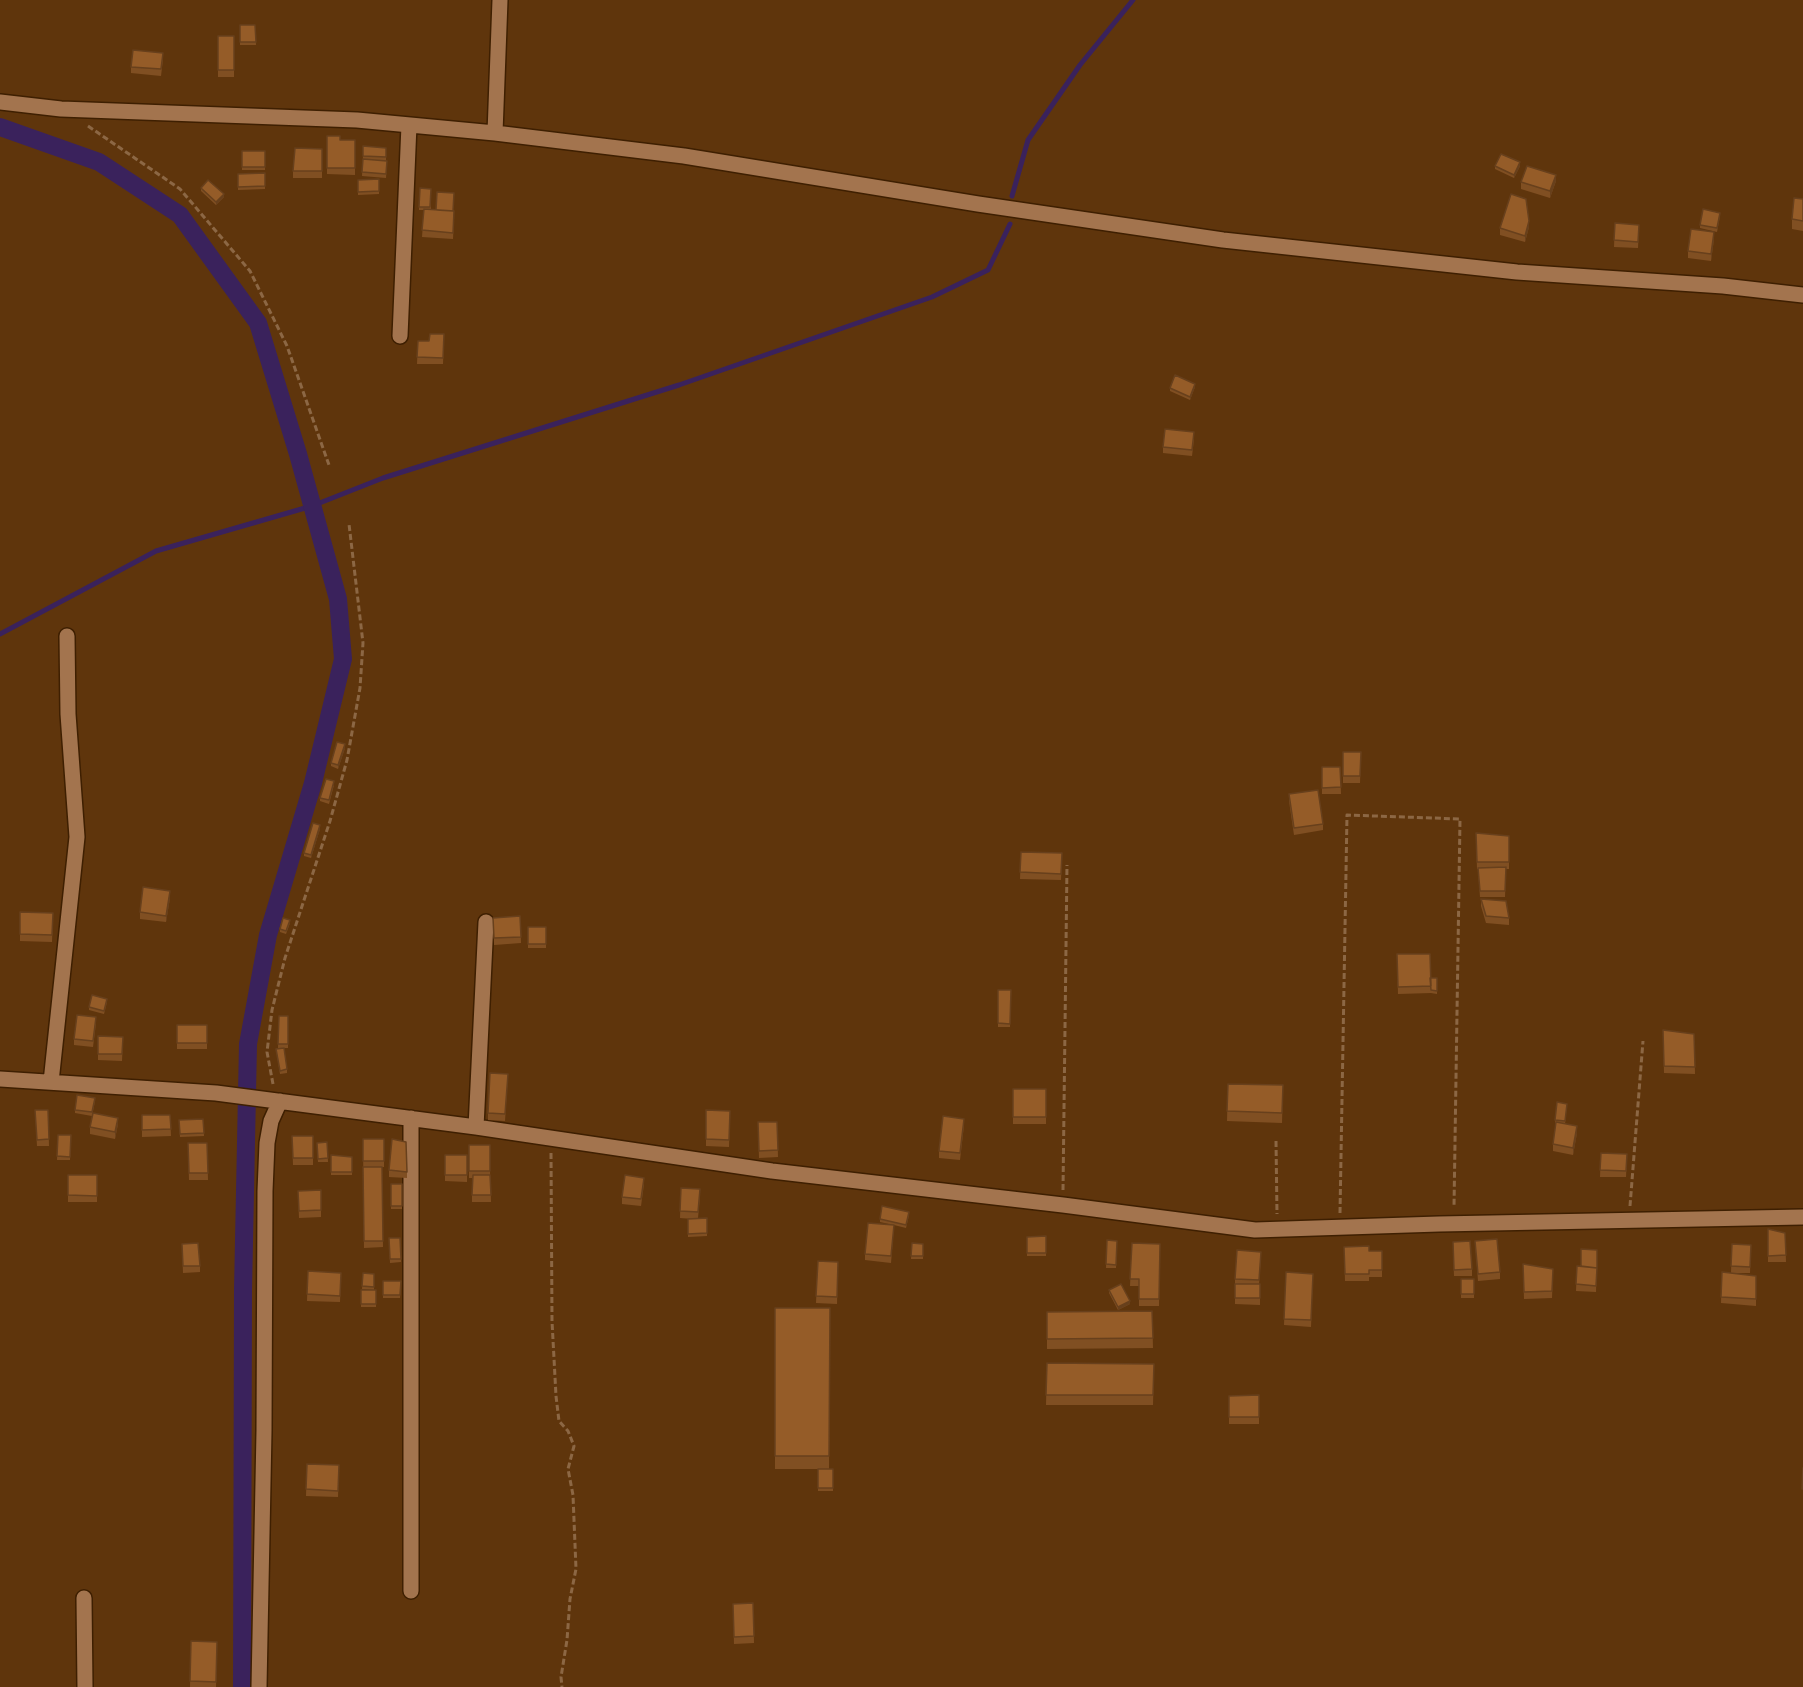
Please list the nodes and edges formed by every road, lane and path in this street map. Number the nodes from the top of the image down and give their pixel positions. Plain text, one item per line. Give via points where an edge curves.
1 (500, 0) edge
2 (0, 102) edge
3 (61, 109) junction
4 (410, 125) junction
5 (495, 133) junction
6 (1803, 295) edge
7 (400, 336) dead end
8 (329, 465) dead end
9 (349, 524) dead end
10 (67, 636) dead end
11 (1067, 865) dead end
12 (486, 922) dead end
13 (1643, 1041) dead end
14 (0, 1079) edge
15 (51, 1082) junction
16 (276, 1100) junction
17 (411, 1118) junction
18 (476, 1127) junction
19 (551, 1138) junction
20 (1276, 1141) dead end
21 (1063, 1205) junction
22 (1803, 1217) edge
23 (1629, 1220) junction
24 (1454, 1224) junction
25 (1340, 1227) junction
26 (1277, 1229) junction
27 (411, 1591) dead end
28 (84, 1598) dead end
29 (85, 1687) edge
30 (260, 1687) edge
31 (562, 1687) edge

1 - 5 street
2 - 3 street
3 - 4 street
3 - 8 path via 180,189 250,271 287,346
4 - 5 street
4 - 7 street
5 - 6 street via 684,156 1223,240 1517,272
9 - 16 path via 363,644 360,688 330,822 272,1010 267,1052
10 - 15 street via 77,837
11 - 21 path
12 - 18 street
13 - 23 path
14 - 15 street
15 - 16 street via 216,1092
16 - 17 street
16 - 30 street via 267,1143 265,1191
17 - 18 street
17 - 27 street
18 - 19 street
19 - 21 street via 772,1171
19 - 31 path via 556,1396 559,1421 574,1446 568,1469 576,1569
20 - 26 path
21 - 26 street via 1255,1230
22 - 23 street
23 - 24 street
24 - 25 street
24 - 25 path via 1460,819 1347,815
25 - 26 street
28 - 29 street

